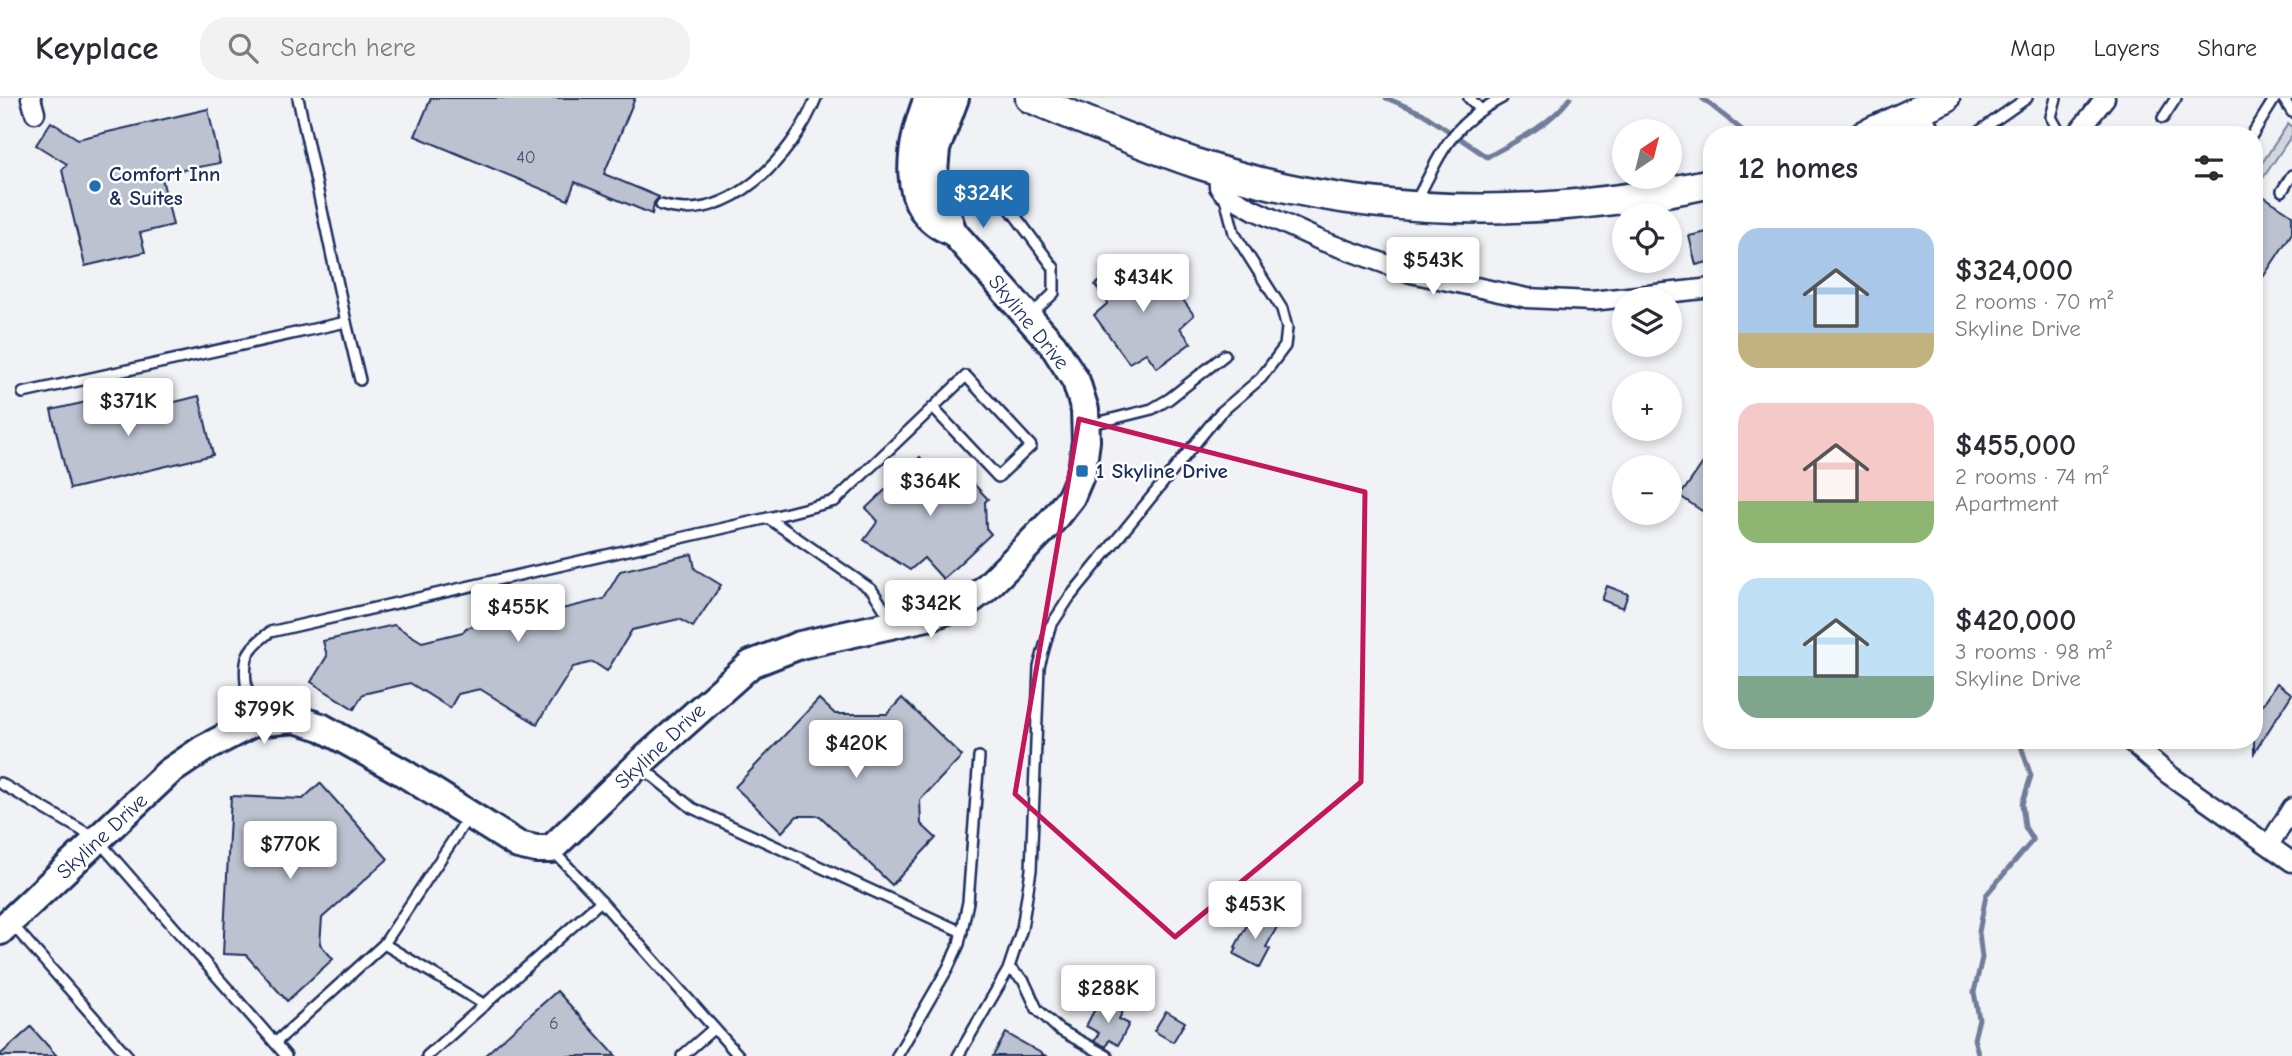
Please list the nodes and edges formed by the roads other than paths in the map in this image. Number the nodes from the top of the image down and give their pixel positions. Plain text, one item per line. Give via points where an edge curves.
1 (298, 98) edge
2 (816, 98) edge
3 (928, 98) edge
4 (954, 98) edge
5 (1030, 98) edge
6 (1469, 98) edge
7 (1502, 98) edge
8 (2027, 98) edge
9 (2056, 98) edge
10 (2105, 98) edge
11 (2176, 98) edge
12 (2276, 98) edge
13 (2283, 98) edge
14 (1935, 103) edge
15 (1480, 109) junction
16 (2292, 112) edge
17 (2163, 118) dead end
18 (1885, 126) edge
19 (1936, 126) edge
20 (1987, 126) edge
21 (2056, 126) edge
22 (2083, 126) edge
23 (2258, 126) edge
24 (2292, 175) edge
25 (1221, 182) junction
26 (1703, 185) edge
27 (2282, 191) dead end
28 (661, 205) dead end
29 (1413, 207) junction
30 (1011, 210) dead end
31 (953, 232) junction
32 (1703, 289) edge
33 (1029, 318) junction
34 (346, 322) junction
35 (1224, 355) dead end
36 (359, 380) dead end
37 (23, 393) dead end
38 (933, 408) junction
39 (1087, 425) junction
40 (768, 519) junction
41 (895, 624) junction
42 (253, 723) junction
43 (2139, 749) edge
44 (979, 757) dead end
45 (638, 765) junction
46 (0, 783) edge
47 (2292, 808) edge
48 (470, 815) junction
49 (97, 839) junction
50 (2269, 845) junction
51 (551, 849) junction
52 (2292, 862) edge
53 (601, 901) junction
54 (5, 927) edge
55 (962, 932) junction
56 (384, 944) junction
57 (1009, 968) junction
58 (485, 1005) junction
59 (713, 1029) junction
60 (275, 1043) junction
61 (128, 1056) edge
62 (286, 1056) edge
63 (428, 1056) edge
64 (682, 1056) edge
65 (738, 1056) edge
66 (897, 1056) edge
67 (958, 1056) edge
68 (1107, 1056) edge

1 - 34 lane
2 - 28 lane via 799,133 748,186 711,207 691,210
3 - 31 street, Skyline Drive via 913,147 914,185 927,217
4 - 31 street, Skyline Drive via 934,160
5 - 25 main road
6 - 15 lane
7 - 15 lane
8 - 20 lane
9 - 21 lane via 2051,117
10 - 22 street
11 - 17 lane
12 - 23 lane
13 - 16 lane
14 - 18 main road
14 - 19 lane
15 - 29 lane via 1445,146
24 - 27 lane
25 - 29 main road
25 - 32 street via 1264,215 1411,273 1527,298 1591,301
25 - 57 lane via 1234,233 1282,309 1287,328 1284,346 1261,378 1220,413 1069,597 1050,627 1039,667 1031,870 1023,928
26 - 29 main road via 1571,206 1494,210
30 - 33 lane via 1054,268 1054,293
31 - 33 street, Skyline Drive
33 - 39 street, Skyline Drive via 1076,380
34 - 36 lane
34 - 37 lane
35 - 39 lane via 1152,409
38 - 38 lane via 966,376 1031,446 998,477
38 - 40 lane via 835,501
39 - 41 street, Skyline Drive via 1077,485 1042,533 965,604
40 - 41 lane via 872,590
40 - 42 lane via 270,632 247,656
41 - 45 street, Skyline Drive via 800,645 751,664
42 - 48 street, Skyline Drive via 295,719 321,727
42 - 49 street, Skyline Drive via 169,772
43 - 50 street
44 - 55 lane
45 - 51 street, Skyline Drive
45 - 55 lane via 692,808
46 - 49 lane
47 - 50 street
48 - 51 street, Skyline Drive via 518,845
48 - 56 lane
49 - 54 street, Skyline Drive
49 - 60 lane
50 - 52 street
51 - 53 lane
53 - 58 lane
53 - 59 lane
54 - 61 lane
55 - 66 lane via 948,968
56 - 58 lane
56 - 60 lane
57 - 67 lane
57 - 68 lane via 1024,981 1037,1009 1058,1028
58 - 63 lane
59 - 64 lane
59 - 65 lane
60 - 62 lane

